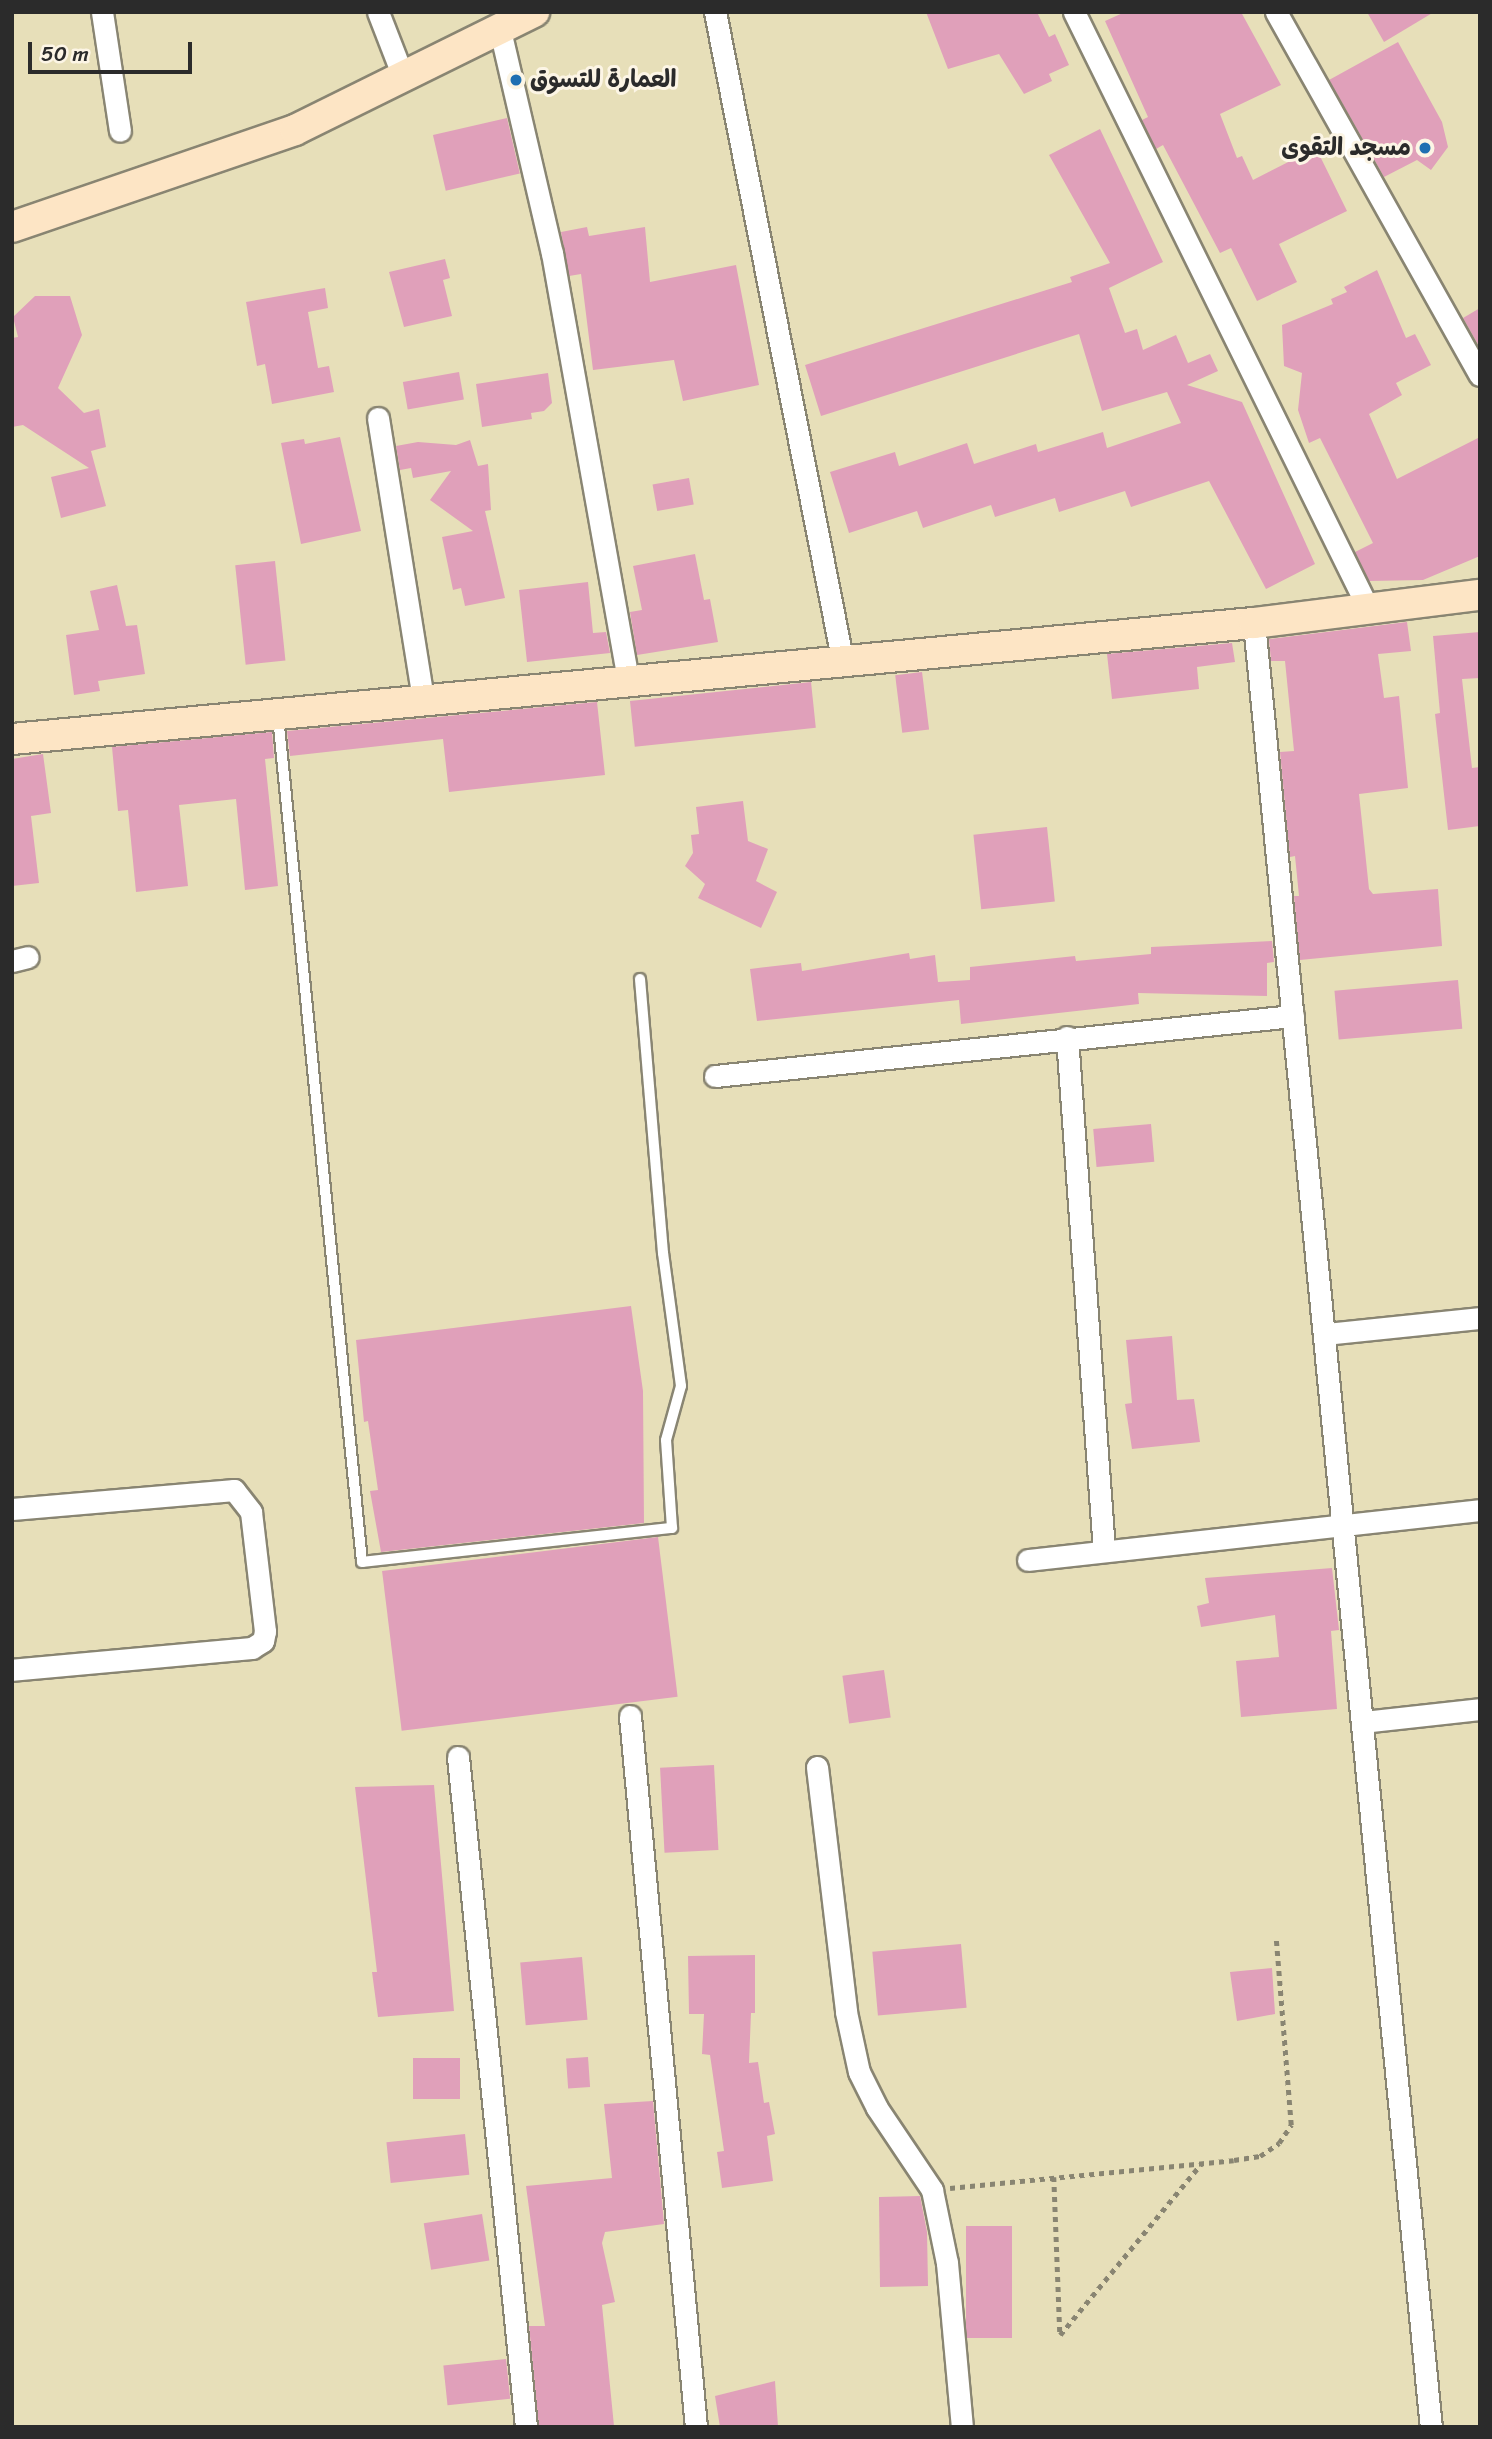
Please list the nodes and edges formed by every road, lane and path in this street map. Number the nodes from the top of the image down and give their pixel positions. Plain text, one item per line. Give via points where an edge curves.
1 (102, 12) edge
2 (378, 12) edge
3 (534, 12) edge
4 (715, 12) edge
5 (1074, 12) edge
6 (1276, 12) edge
7 (500, 30) junction
8 (404, 79) junction
9 (120, 131) dead end
10 (12, 227) edge
11 (1480, 376) edge
12 (378, 418) dead end
13 (1480, 594) edge
14 (1368, 610) junction
15 (1254, 623) junction
16 (842, 658) junction
17 (628, 679) junction
18 (423, 699) junction
19 (278, 714) junction
20 (12, 738) edge
21 (640, 979) dead end
22 (1293, 1016) junction
23 (1067, 1037) junction
24 (715, 1076) dead end
25 (1480, 1318) edge
26 (1325, 1334) junction
27 (12, 1509) edge
28 (1480, 1510) edge
29 (1344, 1524) junction
30 (1104, 1551) junction
31 (1028, 1560) dead end
32 (12, 1670) edge
33 (1480, 1709) edge
34 (630, 1716) dead end
35 (1363, 1722) junction
36 (458, 1757) dead end
37 (817, 1767) dead end
38 (1276, 1937) dead end
39 (1202, 2163) junction
40 (1054, 2177) junction
41 (932, 2190) junction
42 (526, 2427) edge
43 (696, 2427) edge
44 (962, 2427) edge
45 (1431, 2427) edge

1 - 9 street
2 - 8 street
3 - 7 main road
4 - 16 street
5 - 14 street
6 - 11 street
7 - 8 main road
7 - 17 street via 552,253
8 - 10 main road via 295,130
12 - 18 street
13 - 14 main road
14 - 15 main road
15 - 16 main road
15 - 22 street
16 - 17 main road
17 - 18 main road
18 - 19 main road
19 - 20 main road
19 - 21 lane via 362,1562 672,1528 666,1440 681,1386 663,1253
22 - 23 street
22 - 26 street
23 - 24 street
23 - 30 street
25 - 26 street
26 - 29 street
27 - 32 street via 234,1490 251,1512 265,1631 263,1641 252,1648
28 - 29 street
29 - 30 street
29 - 35 street
30 - 31 street
33 - 35 street
34 - 43 street
35 - 45 street
36 - 42 street
37 - 41 street via 846,2012 859,2072 877,2108
38 - 39 path via 1292,2125 1279,2143 1260,2156
39 - 40 path
39 - 40 path via 1060,2335
40 - 41 path
41 - 44 street via 947,2263

